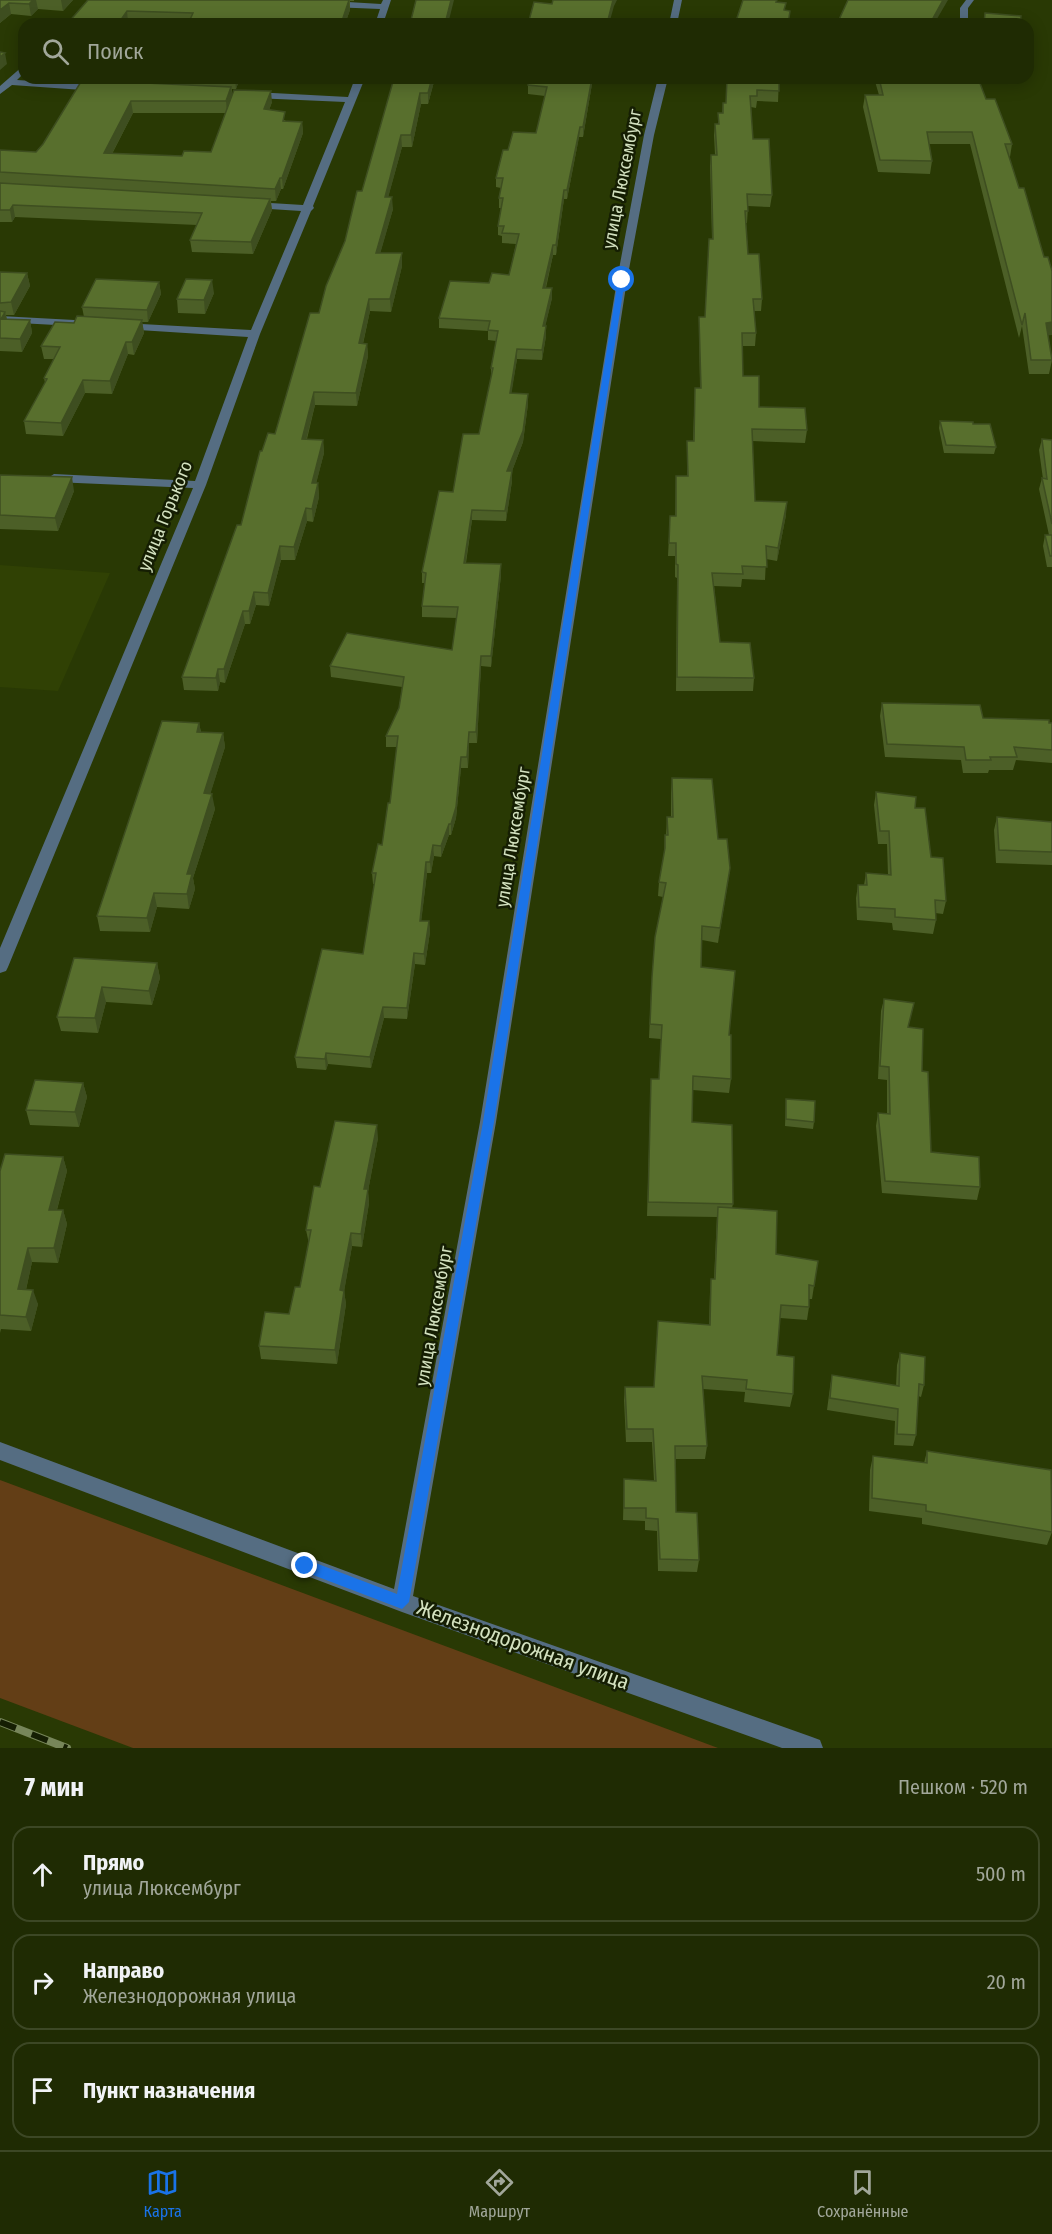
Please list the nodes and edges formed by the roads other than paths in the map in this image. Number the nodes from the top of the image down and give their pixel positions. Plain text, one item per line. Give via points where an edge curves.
1 (678, 0) edge
2 (970, 0) edge
3 (317, 4) edge
4 (386, 4) edge
5 (674, 18) edge
6 (964, 18) edge
7 (18, 74) edge
8 (9, 82) junction
9 (18, 83) edge
10 (42, 84) edge
11 (358, 84) edge
12 (662, 84) edge
13 (109, 88) edge
14 (0, 91) edge
15 (236, 94) edge
16 (351, 100) junction
17 (238, 204) edge
18 (309, 208) junction
19 (0, 319) edge
20 (255, 334) junction
21 (35, 477) edge
22 (200, 485) junction
23 (1, 960) edge
24 (0, 1451) edge
25 (402, 1602) junction
26 (812, 1748) edge

1 - 5 street
2 - 6 street via 964,8
3 - 4 street
7 - 8 street
8 - 9 street
8 - 14 street
10 - 13 street
11 - 16 street, улица Горького
12 - 25 street, улица Люксембург via 622,280 489,1122
15 - 16 street
16 - 18 street, улица Горького
17 - 18 street
18 - 20 street, улица Горького
19 - 20 street
20 - 22 street, улица Горького
21 - 22 street
22 - 23 street, улица Горького
24 - 25 street, Железнодорожная улица
25 - 26 street, Железнодорожная улица

